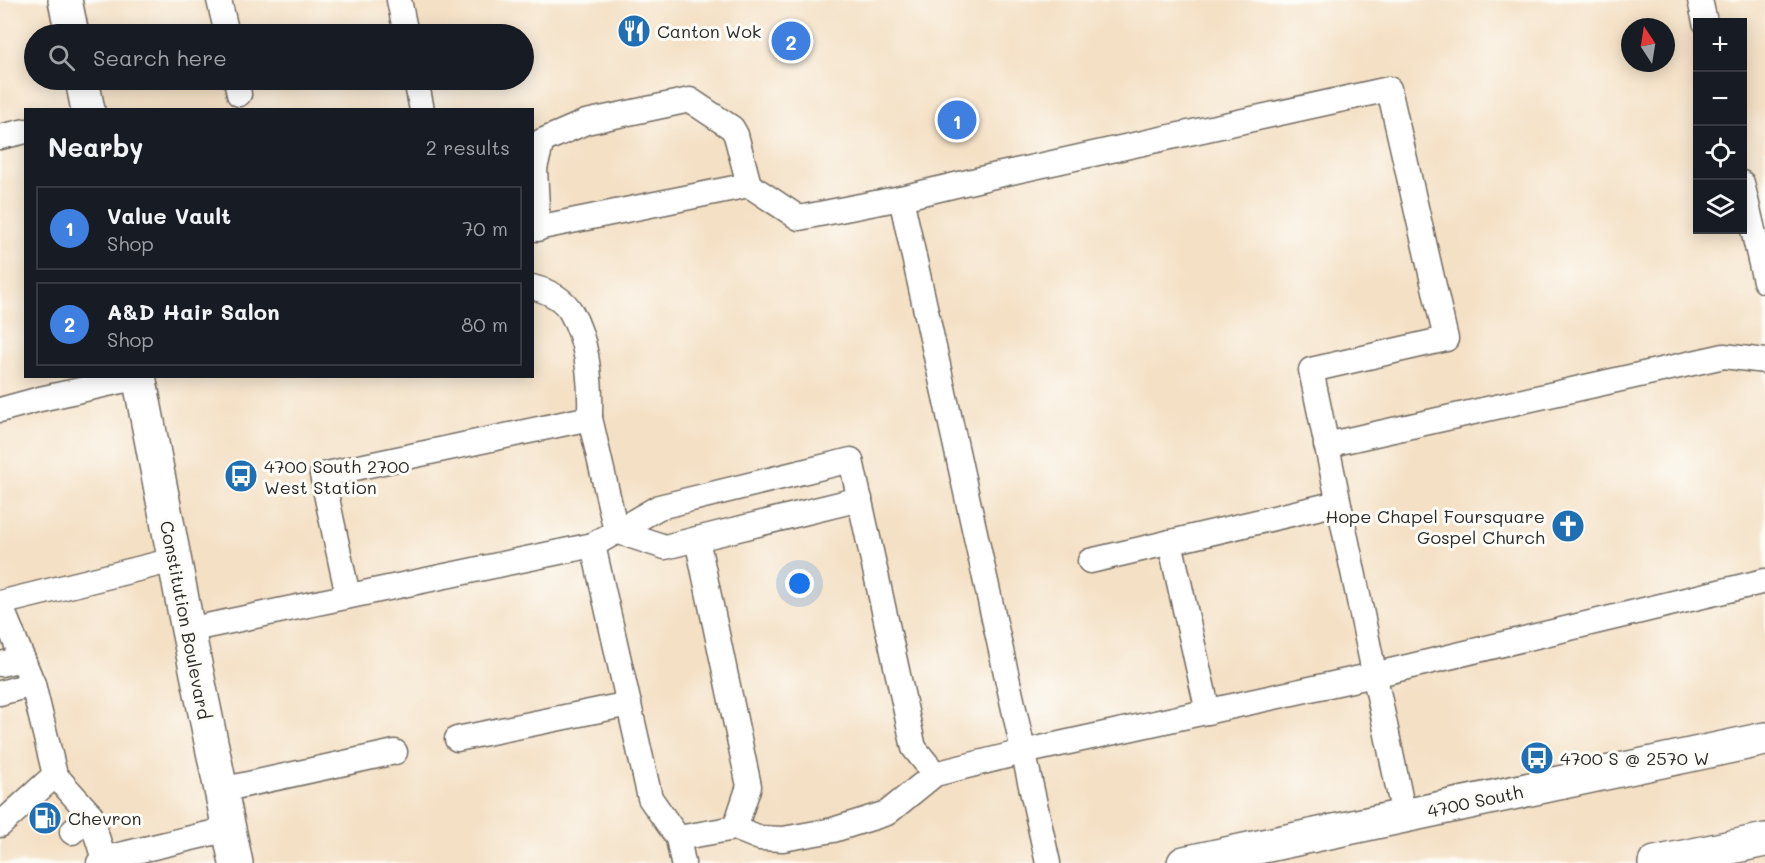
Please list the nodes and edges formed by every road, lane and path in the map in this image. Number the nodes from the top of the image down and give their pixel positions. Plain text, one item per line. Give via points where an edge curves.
1 (65, 0) edge
2 (219, 0) edge
3 (399, 0) edge
4 (1700, 0) edge
5 (1704, 18) edge
6 (70, 24) edge
7 (225, 24) edge
8 (404, 24) edge
9 (84, 90) edge
10 (418, 90) edge
11 (88, 108) edge
12 (422, 108) edge
13 (24, 131) edge
14 (0, 137) edge
15 (749, 185) junction
16 (901, 198) junction
17 (1747, 201) edge
18 (535, 229) edge
19 (1765, 281) edge
20 (534, 288) edge
21 (1765, 362) edge
22 (134, 378) edge
23 (139, 378) edge
24 (0, 411) edge
25 (590, 418) junction
26 (1326, 445) junction
27 (860, 499) junction
28 (1338, 503) junction
29 (616, 531) junction
30 (697, 539) junction
31 (1170, 542) junction
32 (593, 545) junction
33 (174, 560) junction
34 (1090, 561) dead end
35 (1765, 581) edge
36 (348, 596) junction
37 (0, 603) edge
38 (188, 630) junction
39 (6, 634) edge
40 (11, 662) edge
41 (1374, 675) junction
42 (33, 684) junction
43 (0, 693) edge
44 (629, 704) junction
45 (1208, 712) junction
46 (457, 739) dead end
47 (1765, 739) edge
48 (395, 752) dead end
49 (1023, 752) junction
50 (935, 774) junction
51 (55, 775) junction
52 (221, 790) junction
53 (90, 814) junction
54 (1404, 816) junction
55 (0, 825) edge
56 (735, 828) junction
57 (229, 829) junction
58 (72, 832) dead end
59 (678, 838) junction
60 (1765, 840) edge
61 (102, 862) edge
62 (236, 863) edge
63 (683, 863) edge
64 (1048, 863) edge
65 (1185, 863) edge
66 (1655, 863) edge

1 - 6 main road
2 - 7 lane
3 - 8 lane
4 - 5 lane
9 - 11 main road
10 - 12 lane
13 - 14 lane
15 - 16 lane via 799,218
15 - 18 lane
15 - 18 lane via 732,128 690,100 586,122 542,141 535,168
16 - 26 lane via 1389,89 1446,339 1311,370
16 - 49 lane
17 - 19 lane
20 - 25 lane via 552,294 571,311 586,356
21 - 26 lane via 1724,356
22 - 24 lane
23 - 33 main road, Constitution Boulevard
25 - 29 lane
25 - 36 lane via 322,475
26 - 28 lane
27 - 29 lane via 851,460 659,507
27 - 30 lane
27 - 50 lane via 914,748
28 - 31 lane
28 - 41 lane
29 - 30 lane via 665,547
29 - 32 lane
30 - 56 lane via 748,786
31 - 34 lane
31 - 45 lane
32 - 36 lane
32 - 44 lane
33 - 37 lane
33 - 38 main road, Constitution Boulevard
35 - 41 lane
36 - 38 lane
37 - 39 lane
38 - 52 main road, Constitution Boulevard
39 - 40 lane
40 - 42 lane
41 - 45 lane
41 - 54 lane
42 - 43 lane
42 - 51 lane
44 - 46 lane
44 - 59 lane via 650,798
45 - 49 lane
47 - 54 main road, 4700 South
48 - 52 lane
49 - 50 lane
49 - 64 lane
50 - 56 lane via 887,813 832,830 783,839 760,838
51 - 53 lane
51 - 55 lane
52 - 57 main road, Constitution Boulevard
53 - 58 lane
53 - 61 lane
54 - 65 main road, 4700 South
56 - 59 lane
57 - 61 lane
57 - 62 main road, Constitution Boulevard
59 - 63 lane
60 - 66 main road

